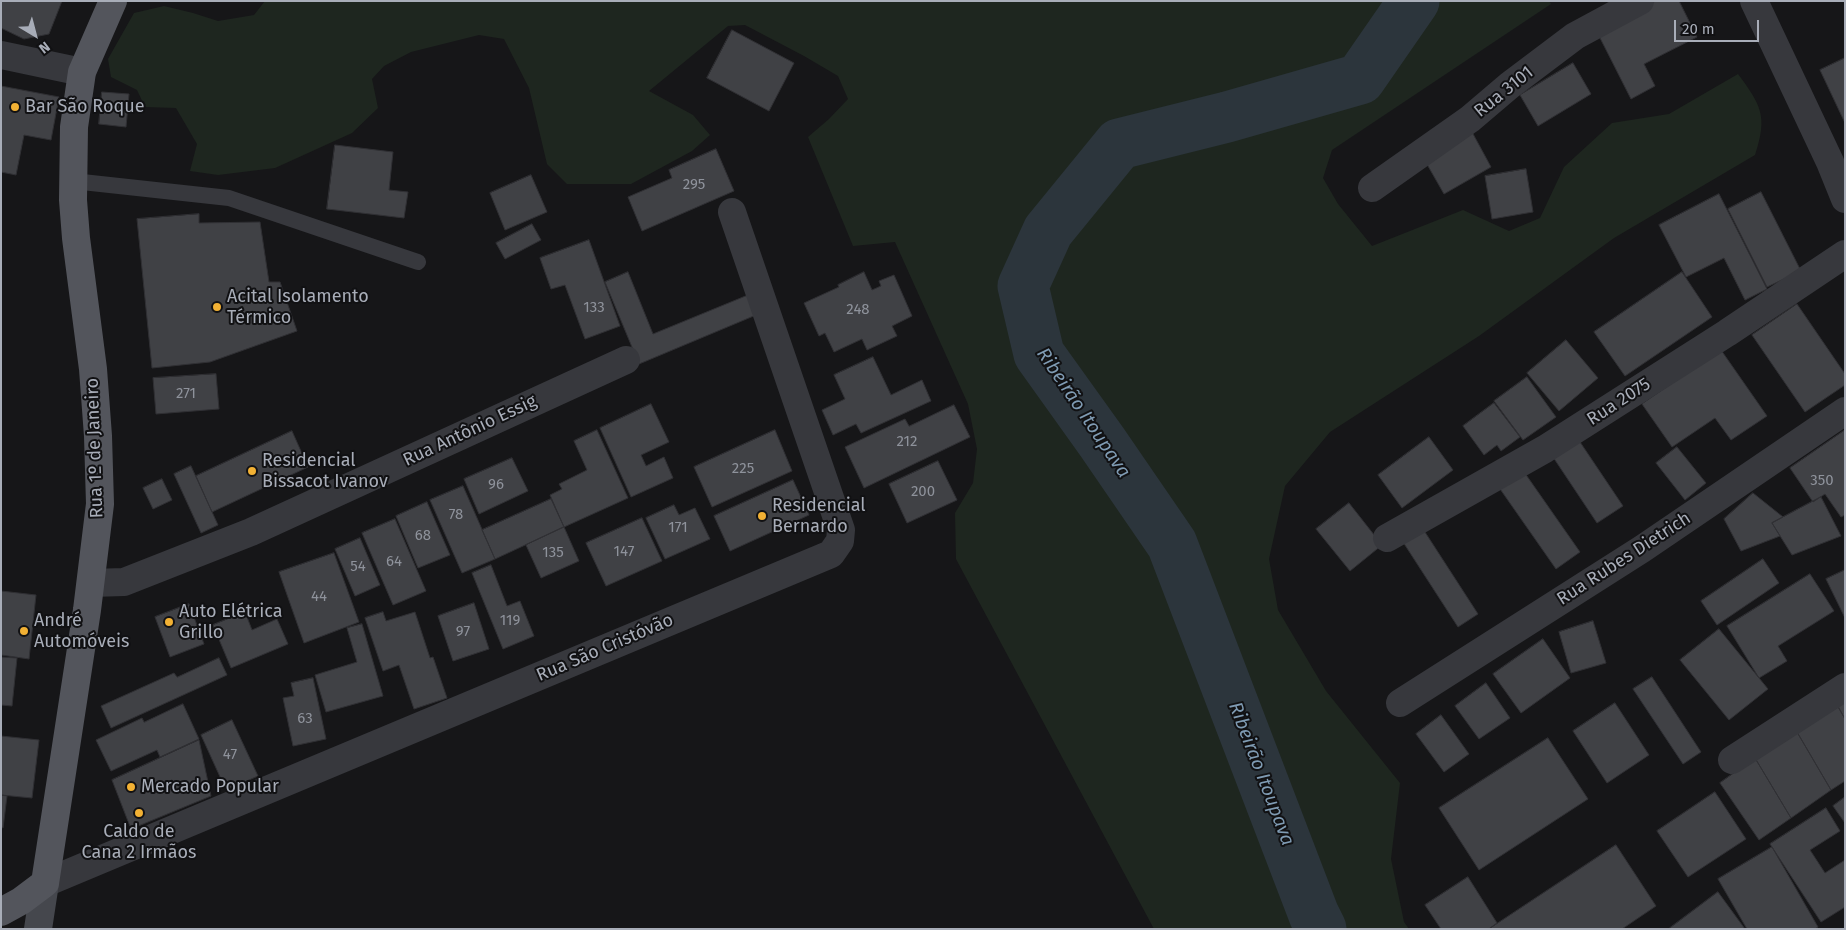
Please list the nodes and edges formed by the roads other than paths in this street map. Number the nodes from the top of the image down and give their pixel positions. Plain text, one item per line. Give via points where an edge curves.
1 (113, 1) edge
2 (1640, 1) edge
3 (1754, 1) edge
4 (1, 55) edge
5 (82, 72) junction
6 (73, 181) junction
7 (1372, 188) dead end
8 (1845, 198) edge
9 (732, 212) dead end
10 (1845, 254) edge
11 (418, 262) dead end
12 (626, 360) dead end
13 (1845, 411) edge
14 (1387, 538) dead end
15 (91, 583) junction
16 (1845, 687) edge
17 (1400, 703) dead end
18 (1732, 760) dead end
19 (45, 883) junction
20 (1, 912) edge
21 (38, 929) edge

1 - 5 main road, Rua 1º de Janeiro
2 - 7 street, Rua 3101 via 1576,36 1470,119
3 - 8 street
4 - 5 street
5 - 6 main road, Rua 1º de Janeiro via 74,126
6 - 11 lane via 229,198
6 - 15 main road, Rua 1º de Janeiro via 76,238 98,436 100,504
9 - 19 street, Rua São Cristóvão via 841,530 840,541 831,554
10 - 14 street, Rua 2075 via 1727,334 1546,449
12 - 15 street, Rua Antônio Essig via 251,532 124,582
13 - 17 street, Rua Rubes Dietrich via 1642,549
15 - 19 main road, Rua 1º de Janeiro
16 - 18 street
19 - 20 main road
19 - 21 street, Rua 1º de Janeiro

